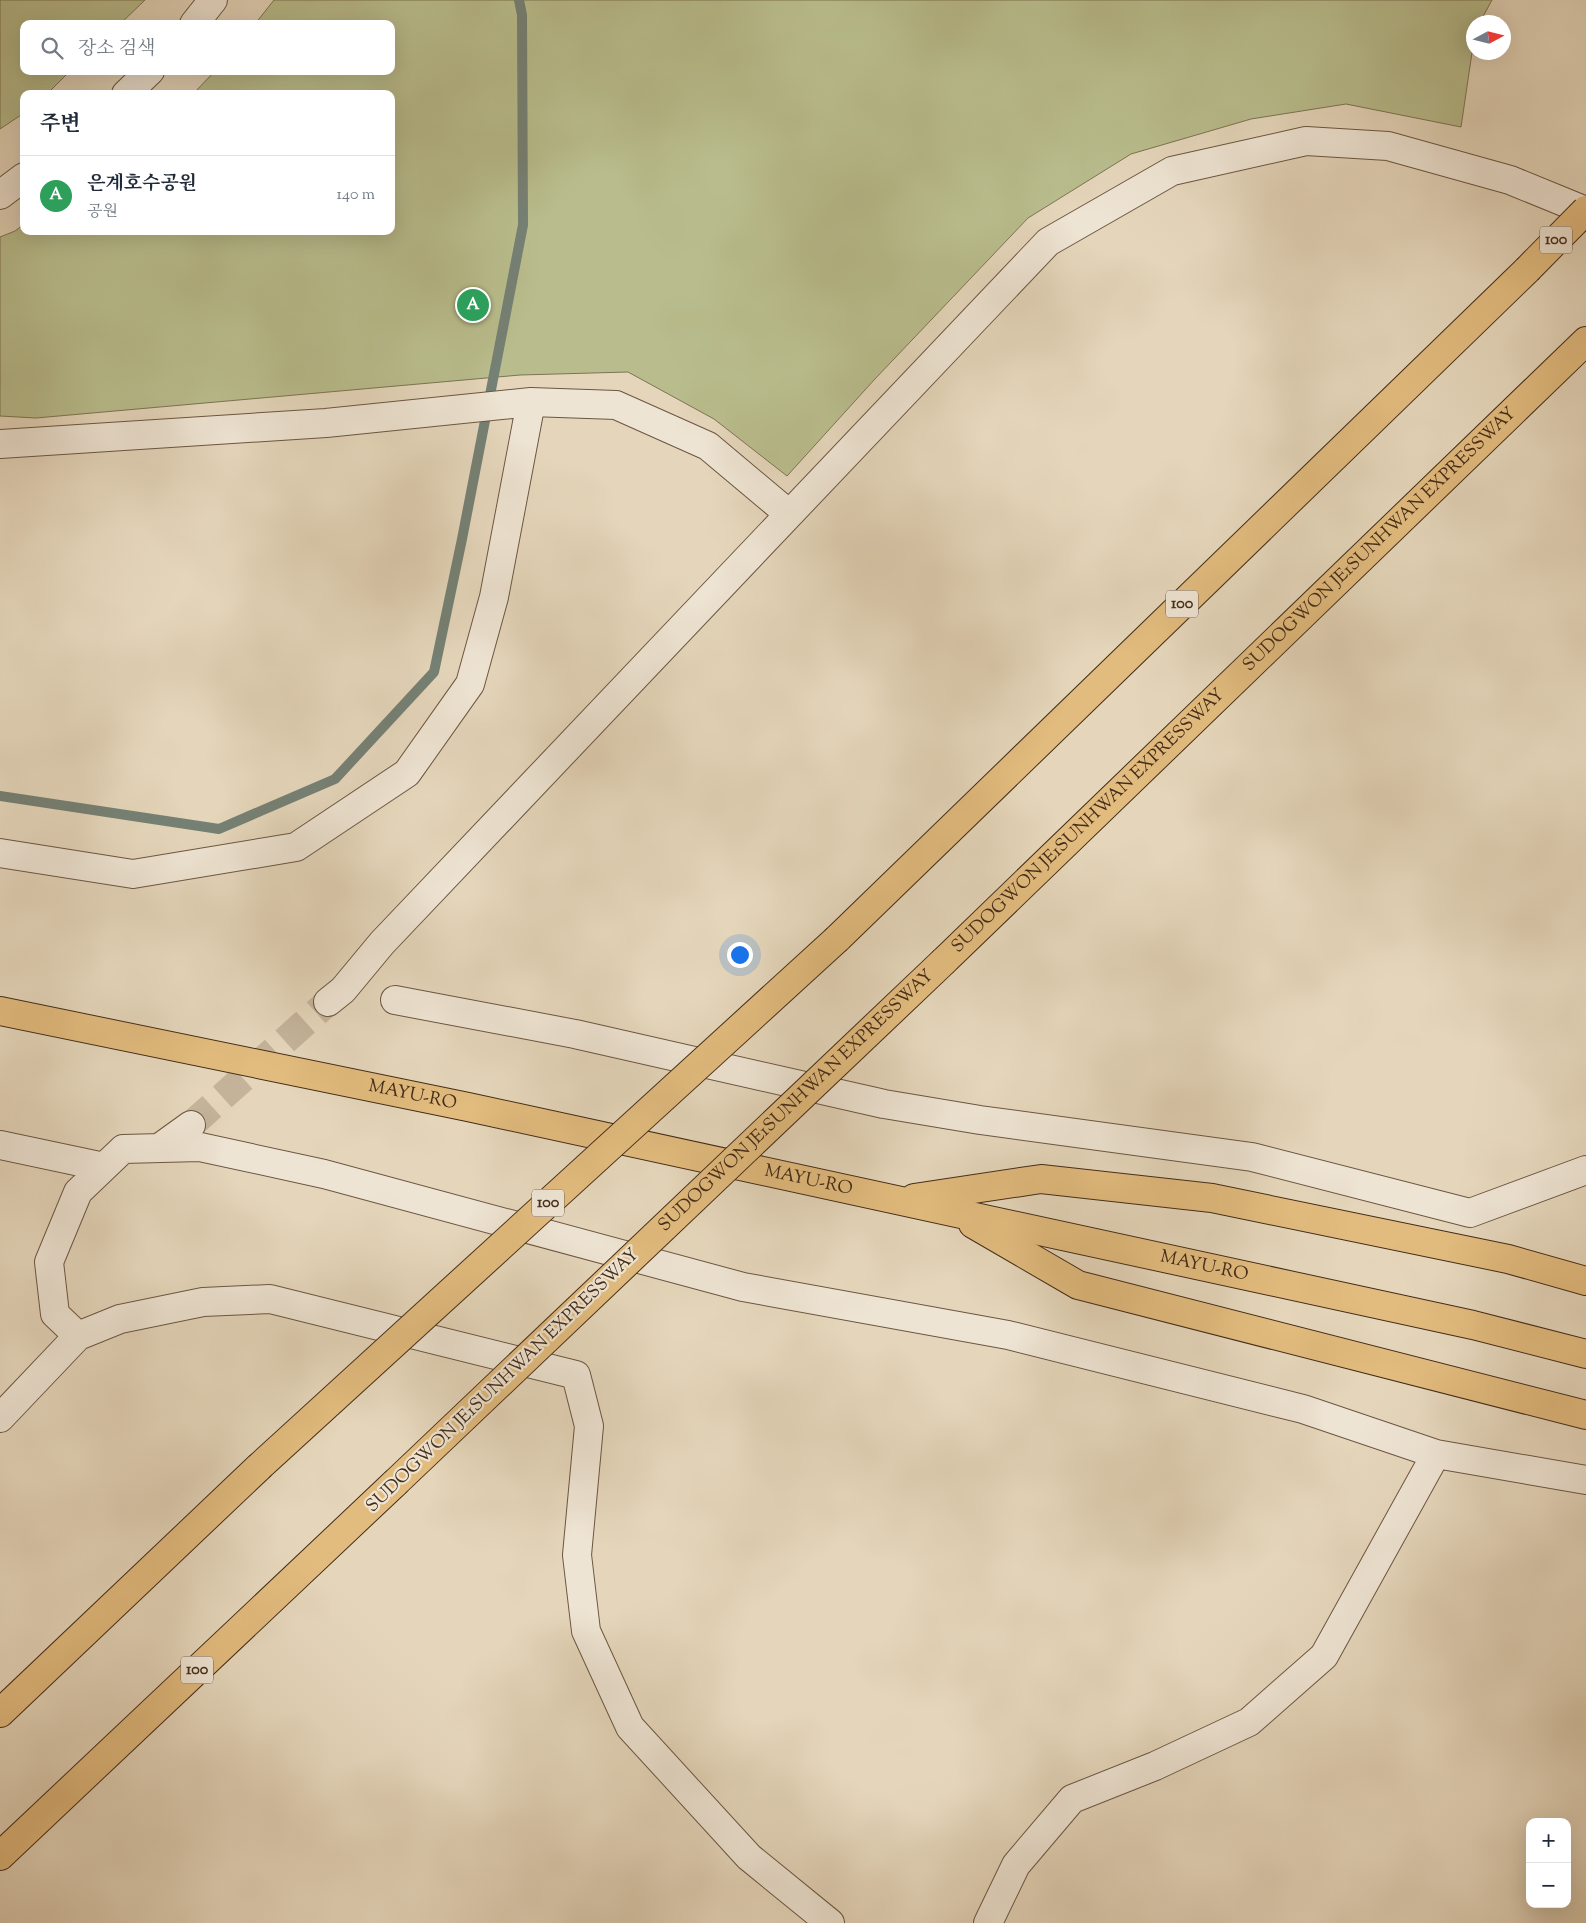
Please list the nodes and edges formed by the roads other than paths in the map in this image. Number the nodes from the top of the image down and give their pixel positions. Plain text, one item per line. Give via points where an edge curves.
1 (213, 0) edge
2 (197, 20) edge
3 (146, 75) edge
4 (130, 90) edge
5 (20, 180) edge
6 (0, 195) edge
7 (1586, 211) edge
8 (1586, 340) edge
9 (525, 403) junction
10 (0, 444) edge
11 (790, 514) junction
12 (0, 853) edge
13 (395, 1000) dead end
14 (328, 1002) tunnel mouth
15 (0, 1011) edge
16 (191, 1125) tunnel mouth
17 (0, 1145) edge
18 (158, 1148) junction
19 (104, 1167) junction
20 (1586, 1170) edge
21 (898, 1200) junction
22 (953, 1212) junction
23 (1586, 1280) edge
24 (78, 1336) junction
25 (1586, 1354) edge
26 (1586, 1415) edge
27 (0, 1418) edge
28 (1436, 1454) junction
29 (1586, 1480) edge
30 (0, 1713) edge
31 (0, 1856) edge
32 (830, 1923) edge
33 (988, 1923) edge

1 - 2 street
3 - 4 street
5 - 6 street
7 - 11 street via 1510,180 1388,146 1306,141 1172,171 1048,242
7 - 30 main road, 100, bridge via 837,939 259,1466
8 - 31 main road, SUDOGWON JE1SUNHWAN EXPRESSWAY / 100, bridge via 944,961
9 - 10 street via 316,424
9 - 11 street via 616,404 708,446
9 - 12 street via 494,597 470,684 407,773 296,847 133,874
11 - 14 street via 382,942 343,990
13 - 20 street via 575,1034 884,1104 1252,1157 1470,1213
15 - 21 main road, MAYU-RO
16 - 18 street
17 - 19 street
18 - 19 street via 123,1149
18 - 28 street via 200,1147 324,1174 743,1287 1008,1335 1303,1409
19 - 24 street via 78,1192 48,1262 55,1314
21 - 22 main road, MAYU-RO
21 - 23 main road via 1041,1179 1212,1198 1508,1259
22 - 25 main road, MAYU-RO via 1473,1325
22 - 26 main road via 1078,1285
24 - 27 street
24 - 32 street via 120,1319 203,1302 270,1299 576,1375 589,1426 577,1555 586,1631 630,1727 748,1857
28 - 29 street
28 - 33 street via 1324,1656 1249,1722 1155,1766 1072,1799 1016,1865

